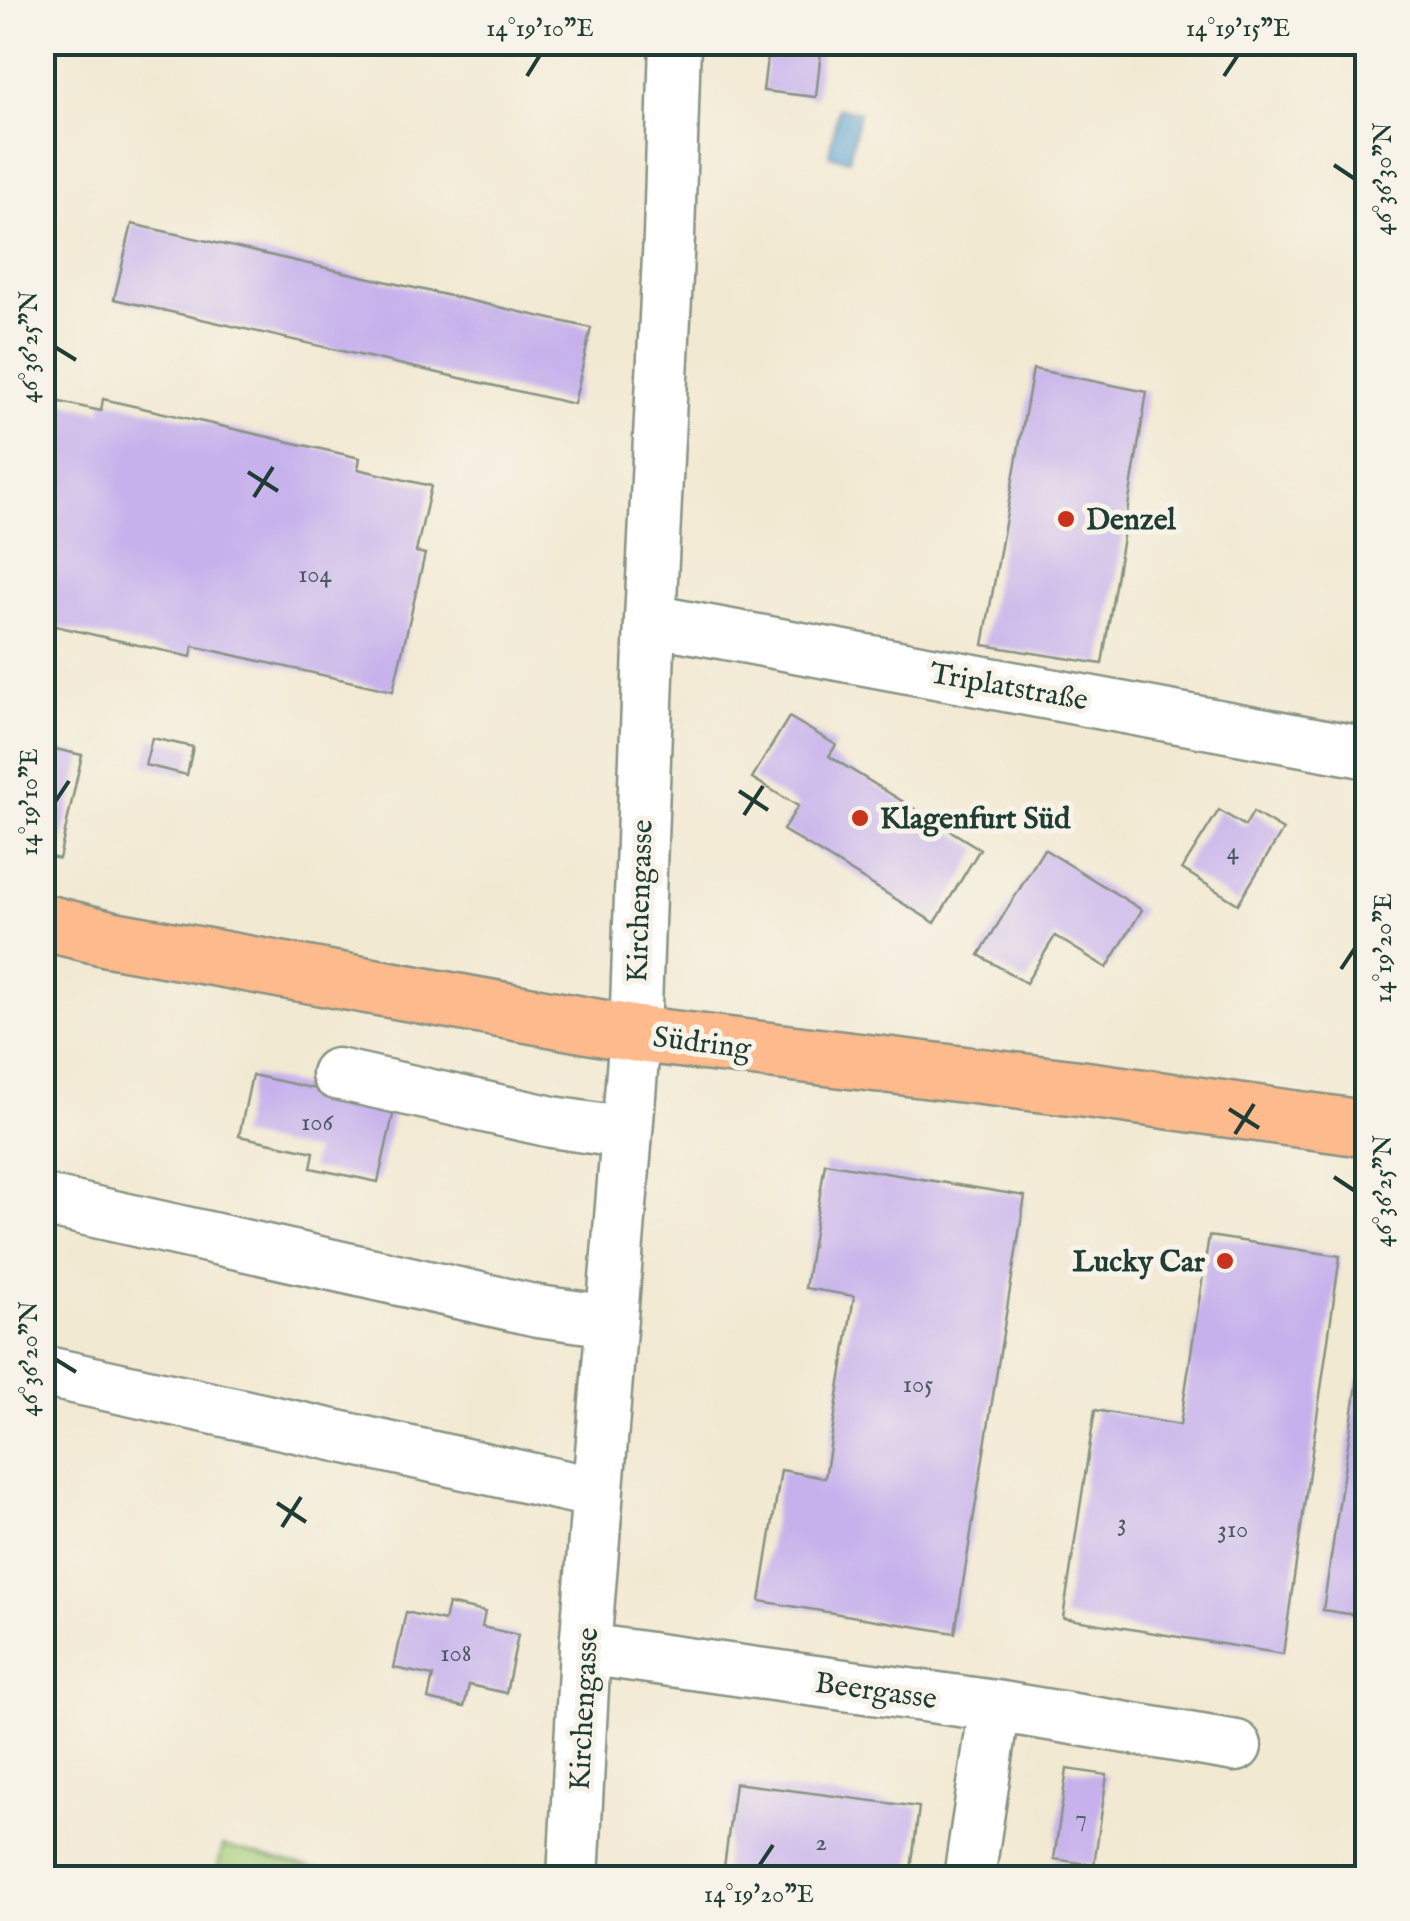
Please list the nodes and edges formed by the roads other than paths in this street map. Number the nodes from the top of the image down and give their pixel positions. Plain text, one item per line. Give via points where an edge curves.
1 (675, 42) edge
2 (650, 620) junction
3 (1368, 753) edge
4 (42, 922) edge
5 (634, 1034) junction
6 (337, 1074) dead end
7 (1368, 1129) edge
8 (626, 1133) junction
9 (42, 1200) edge
10 (610, 1321) junction
11 (42, 1371) edge
12 (597, 1492) junction
13 (585, 1650) junction
14 (995, 1706) junction
15 (1236, 1746) dead end
16 (573, 1878) edge
17 (969, 1878) edge

1 - 2 street, Kirchengasse
2 - 3 street, Triplatstraße
2 - 5 street, Kirchengasse
4 - 5 main road, Südring
5 - 7 main road, Südring
5 - 8 street, Kirchengasse
6 - 8 street
8 - 10 street, Kirchengasse
9 - 10 street via 538,1311
10 - 12 street, Kirchengasse
11 - 12 street
12 - 13 street, Kirchengasse
13 - 14 street, Beergasse
13 - 16 street, Kirchengasse
14 - 15 street, Beergasse
14 - 17 street

